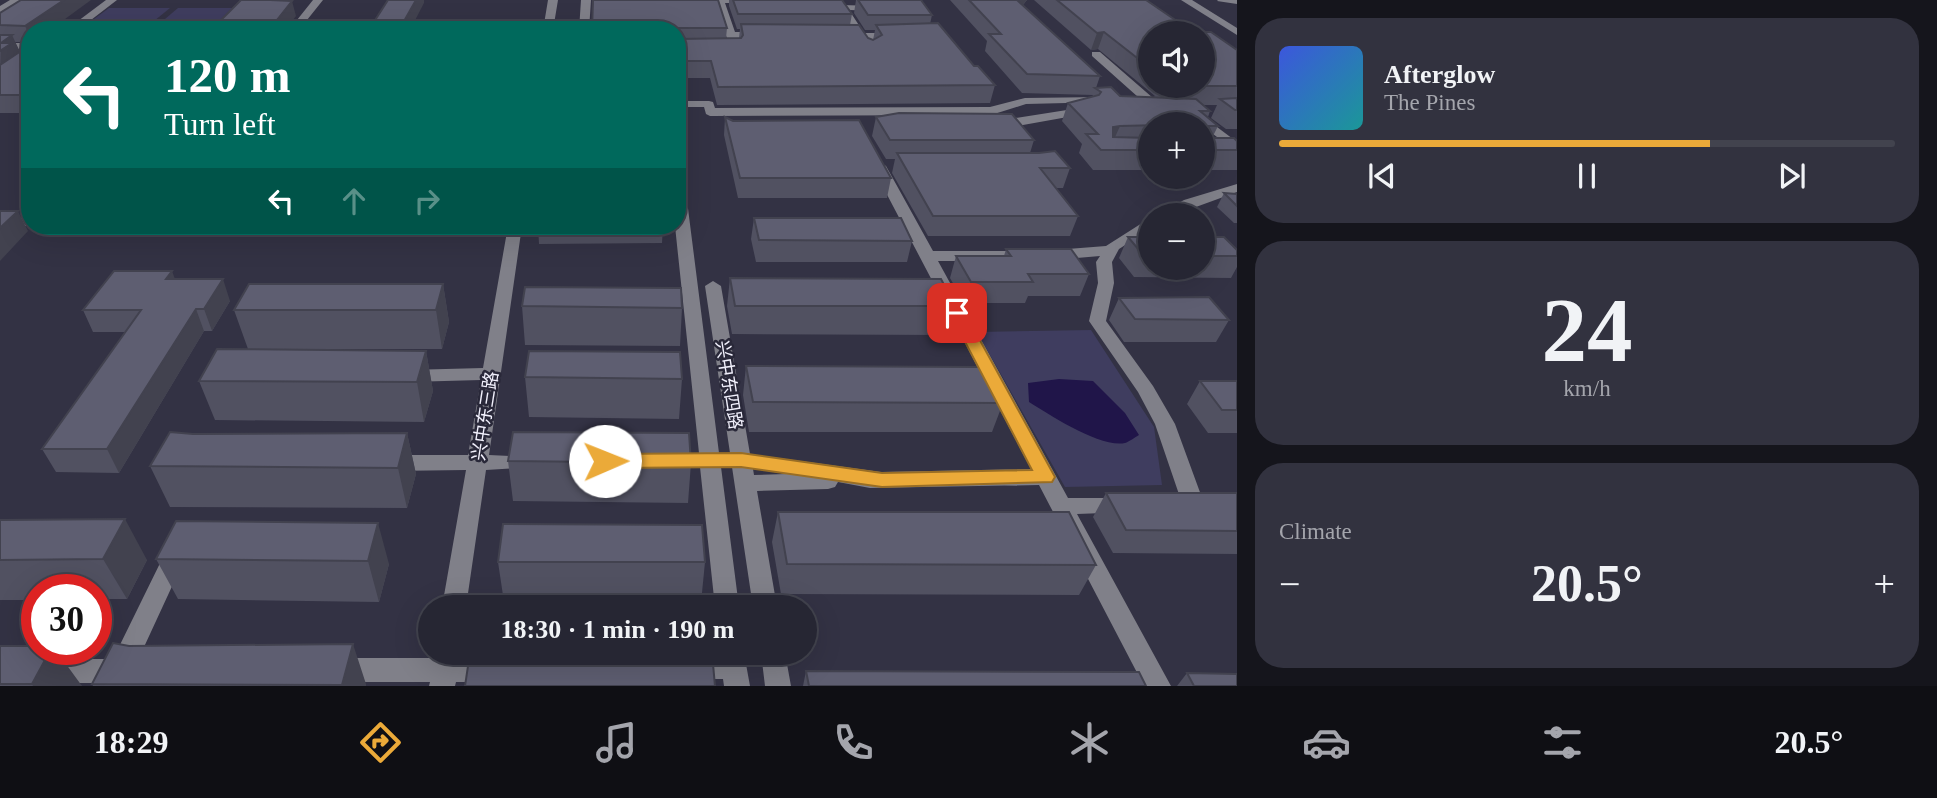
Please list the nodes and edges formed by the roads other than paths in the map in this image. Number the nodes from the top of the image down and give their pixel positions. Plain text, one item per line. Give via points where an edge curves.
1 (16, 0) edge
2 (112, 0) edge
3 (318, 0) edge
4 (553, 0) edge
5 (586, 0) edge
6 (720, 0) edge
7 (758, 0) edge
8 (1186, 0) edge
9 (1222, 1) edge
10 (1237, 1) edge
11 (841, 4) edge
12 (884, 8) edge
13 (0, 10) edge
14 (83, 21) edge
15 (301, 21) edge
16 (550, 21) edge
17 (585, 21) edge
18 (1237, 32) edge
19 (730, 34) junction
20 (770, 35) edge
21 (835, 36) edge
22 (861, 36) junction
23 (916, 36) edge
24 (0, 46) edge
25 (21, 46) edge
26 (724, 50) edge
27 (871, 51) edge
28 (1096, 54) dead end
29 (686, 104) edge
30 (1109, 111) edge
31 (1123, 111) edge
32 (1150, 111) edge
33 (1178, 111) edge
34 (1192, 111) junction
35 (1214, 111) dead end
36 (988, 125) edge
37 (1237, 149) edge
38 (1215, 151) edge
39 (881, 162) edge
40 (1237, 188) edge
41 (1189, 203) edge
42 (0, 222) edge
43 (21, 222) edge
44 (1138, 231) edge
45 (515, 235) edge
46 (681, 235) edge
47 (1111, 250) junction
48 (927, 256) junction
49 (713, 286) dead end
50 (492, 374) junction
51 (384, 376) edge
52 (708, 460) junction
53 (741, 460) junction
54 (640, 461) edge
55 (477, 462) junction
56 (545, 462) edge
57 (370, 463) edge
58 (1045, 477) junction
59 (882, 480) junction
60 (745, 482) junction
61 (1061, 506) junction
62 (1141, 506) edge
63 (1168, 506) edge
64 (184, 536) edge
65 (456, 595) edge
66 (725, 595) edge
67 (763, 595) edge
68 (775, 665) edge
69 (665, 667) edge
70 (735, 668) edge
71 (513, 669) edge
72 (320, 670) edge
73 (444, 670) edge
74 (0, 671) edge
75 (117, 678) edge
76 (778, 686) edge
77 (1158, 686) edge

1 - 13 street
2 - 14 street
3 - 15 street
4 - 16 street
5 - 17 street
6 - 7 street
6 - 19 street
8 - 18 street
9 - 10 street
11 - 12 street
11 - 22 street
19 - 20 street
19 - 26 street via 735,50
21 - 22 street
22 - 23 street
22 - 27 street
24 - 25 street
28 - 29 street via 1149,100 1025,101 991,111 848,113 710,112 709,104
30 - 36 street via 1068,111 1014,125
31 - 32 street
33 - 34 street
34 - 35 street
34 - 37 street
37 - 38 street
39 - 48 street
40 - 41 street
42 - 43 street
44 - 47 street
45 - 50 street, 兴中东三路
46 - 52 street via 692,373
47 - 48 street via 1042,256
47 - 63 street via 1104,262 1106,283 1097,321 1146,390 1205,506
48 - 58 street
49 - 53 street, 兴中东四路
50 - 51 street
50 - 55 street, 兴中东三路
52 - 53 street
52 - 54 street
52 - 66 street
53 - 59 street
53 - 60 street, 兴中东四路
55 - 56 street
55 - 57 street
55 - 65 street, 兴中东三路
58 - 59 street
58 - 61 street
59 - 60 street
60 - 67 street, 兴中东四路
61 - 62 street
61 - 77 street
64 - 75 street
68 - 76 street
69 - 70 street
71 - 73 street
72 - 73 street
74 - 75 street

